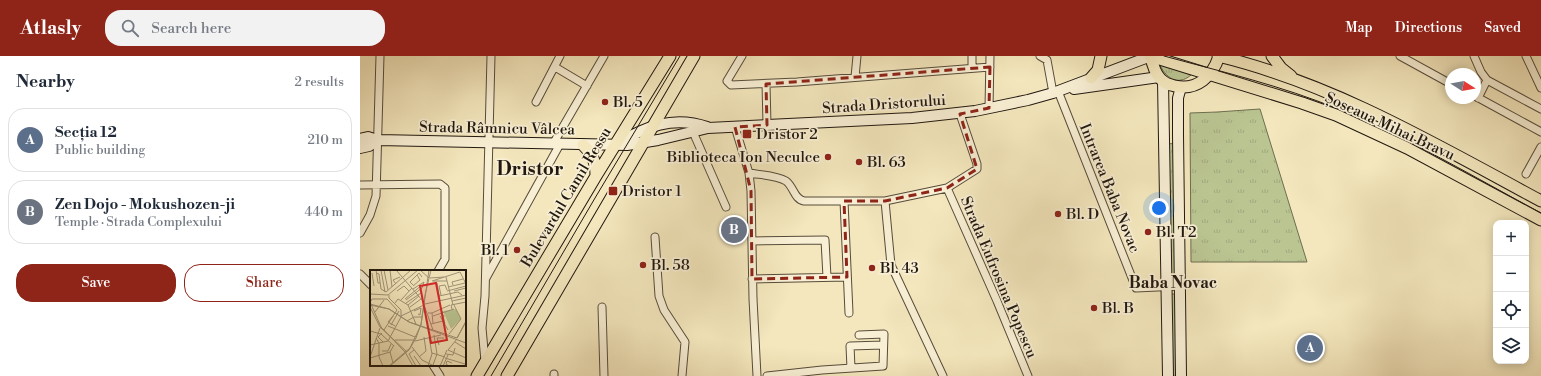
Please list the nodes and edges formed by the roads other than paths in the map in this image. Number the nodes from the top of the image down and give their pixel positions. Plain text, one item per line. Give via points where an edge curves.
1 (380, 56) edge
2 (491, 56) edge
3 (560, 56) edge
4 (604, 56) edge
5 (670, 56) edge
6 (694, 56) edge
7 (742, 56) edge
8 (857, 56) edge
9 (972, 56) edge
10 (990, 56) edge
11 (1040, 56) edge
12 (1101, 56) edge
13 (1150, 56) edge
14 (1219, 56) edge
15 (1272, 56) edge
16 (1400, 56) edge
17 (1474, 56) edge
18 (1526, 56) edge
19 (555, 67) junction
20 (972, 67) junction
21 (990, 67) junction
22 (1210, 75) junction
23 (855, 77) junction
24 (1091, 78) junction
25 (1161, 79) junction
26 (1296, 80) junction
27 (1487, 80) junction
28 (1445, 81) edge
29 (766, 84) junction
30 (587, 86) junction
31 (1181, 87) junction
32 (1541, 88) edge
33 (1481, 89) edge
34 (1056, 92) junction
35 (1481, 100) edge
36 (536, 102) dead end
37 (989, 108) junction
38 (1541, 109) edge
39 (960, 114) junction
40 (767, 125) junction
41 (652, 126) junction
42 (735, 127) junction
43 (708, 128) junction
44 (693, 132) junction
45 (1541, 132) edge
46 (360, 139) edge
47 (378, 140) junction
48 (488, 143) junction
49 (642, 143) junction
50 (557, 144) junction
51 (583, 145) junction
52 (614, 145) junction
53 (1541, 147) edge
54 (360, 148) edge
55 (749, 173) junction
56 (1526, 174) dead end
57 (596, 176) junction
58 (377, 184) junction
59 (360, 185) edge
60 (947, 188) junction
61 (844, 201) junction
62 (885, 201) junction
63 (1541, 201) edge
64 (726, 207) dead end
65 (1541, 220) edge
66 (360, 233) edge
67 (654, 237) dead end
68 (752, 240) junction
69 (439, 270) edge
70 (360, 274) edge
71 (827, 277) junction
72 (847, 277) junction
73 (752, 279) junction
74 (485, 280) junction
75 (370, 284) edge
76 (1180, 286) junction
77 (1166, 287) junction
78 (602, 307) dead end
79 (849, 313) dead end
80 (859, 335) dead end
81 (883, 345) junction
82 (485, 362) junction
83 (434, 366) edge
84 (851, 368) junction
85 (440, 376) edge
86 (477, 376) edge
87 (507, 376) edge
88 (604, 376) edge
89 (682, 376) edge
90 (757, 376) edge
91 (767, 376) edge
92 (943, 376) edge
93 (1028, 376) edge
94 (1168, 376) edge
95 (1181, 376) edge

1 - 47 street
2 - 48 street
3 - 19 street
4 - 30 street
5 - 52 main road, Bulevardul Camil Ressu
6 - 41 main road
7 - 29 street via 728,78 728,84
8 - 23 street
9 - 20 street
10 - 21 street
11 - 34 street via 1047,60
12 - 24 main road via 1098,70
13 - 22 main road, Șoseaua Mihai Bravu
13 - 24 street, Strada Dristorului
13 - 25 main road
14 - 22 main road via 1217,65
14 - 26 main road, Șoseaua Mihai Bravu
15 - 26 main road via 1281,68
16 - 28 street
17 - 27 street
18 - 32 street
19 - 30 street
19 - 36 street
20 - 21 street
20 - 23 street
21 - 37 street
22 - 31 main road via 1198,84
22 - 65 main road, Șoseaua Mihai Bravu via 1342,118 1407,148
23 - 29 street
24 - 34 street, Strada Dristorului
25 - 31 main road
25 - 34 street, Strada Dristorului
25 - 77 street
26 - 63 main road, Șoseaua Mihai Bravu via 1398,124
27 - 33 street
27 - 38 street
29 - 40 street
30 - 50 street
31 - 76 street via 1178,98
34 - 37 street, Strada Dristorului
34 - 77 street, Intrarea Baba Novac via 1136,288
35 - 45 street
37 - 39 street, Strada Dristorului
39 - 40 street, Strada Dristorului
39 - 60 street via 977,169
40 - 42 street, Strada Dristorului
41 - 43 street, Strada Dristorului via 674,123
41 - 49 main road
41 - 52 street, Strada Dristorului
42 - 43 street, Strada Dristorului
42 - 55 street
43 - 44 street, Strada Dristorului
44 - 49 street, Strada Dristorului
44 - 64 street
46 - 47 street, Strada Râmnicu Vâlcea via 368,137
47 - 48 street, Strada Râmnicu Vâlcea
47 - 54 street, Strada Râmnicu Vâlcea
47 - 58 street
48 - 50 street, Strada Râmnicu Vâlcea
48 - 74 street
49 - 52 street, Strada Dristorului
49 - 87 main road
50 - 51 street, Strada Râmnicu Vâlcea
50 - 74 street
51 - 52 street, Strada Râmnicu Vâlcea
51 - 57 main road via 594,157
52 - 57 main road, Bulevardul Camil Ressu
53 - 56 street
55 - 61 street via 786,181 802,201
55 - 68 street
57 - 82 main road, Bulevardul Camil Ressu
58 - 59 street
58 - 66 street via 374,206
58 - 69 street via 444,185 445,259
60 - 62 street
60 - 93 street, Strada Eufrosina Popescu
61 - 62 street
61 - 72 street
62 - 92 street via 891,266
67 - 89 street via 659,296 664,310 685,342
68 - 71 street via 825,240
68 - 73 street
70 - 75 street
71 - 72 street
71 - 73 street
72 - 79 street
73 - 90 street
74 - 82 street via 482,328
76 - 77 street
76 - 95 street
77 - 94 street
78 - 88 street
80 - 81 street via 884,334
81 - 84 street via 883,366
81 - 84 street via 850,346
82 - 86 main road, Bulevardul Camil Ressu
83 - 85 street
84 - 91 street

